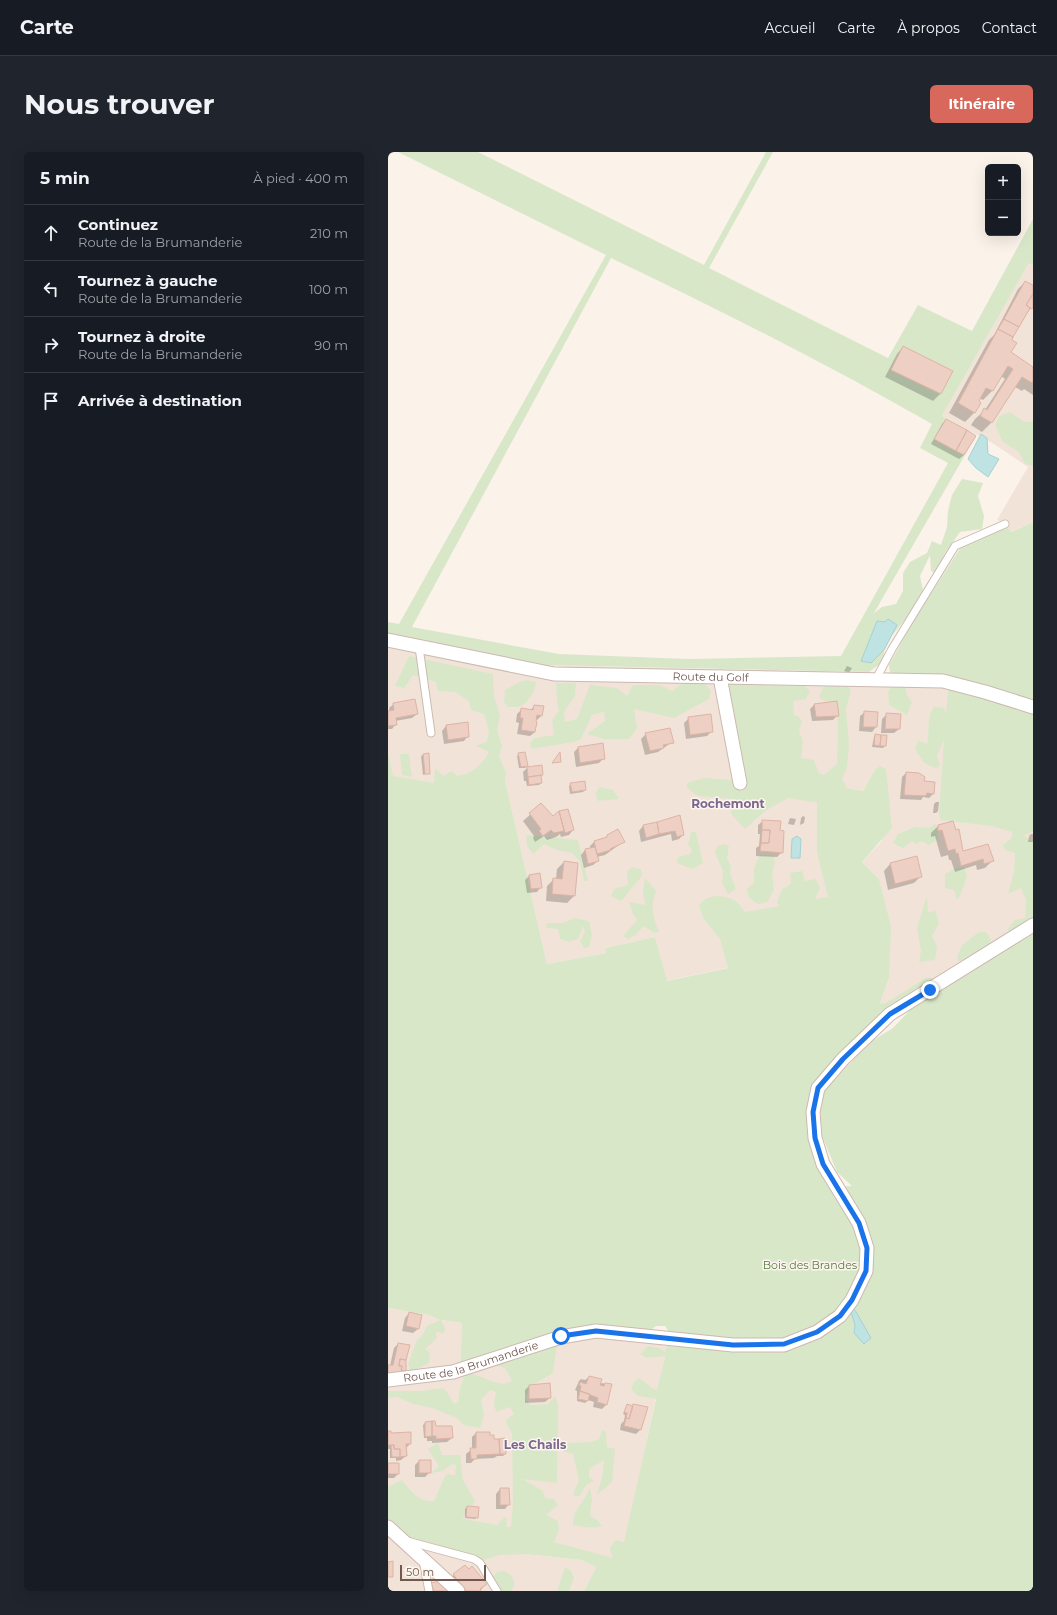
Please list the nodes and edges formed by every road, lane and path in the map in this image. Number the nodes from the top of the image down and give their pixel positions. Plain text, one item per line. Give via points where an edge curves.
1 (1005, 524) dead end
2 (388, 640) edge
3 (419, 647) junction
4 (720, 677) junction
5 (876, 679) junction
6 (1033, 707) edge
7 (431, 733) dead end
8 (740, 783) dead end
9 (1033, 926) edge
10 (388, 1380) edge
11 (388, 1527) edge
12 (403, 1540) junction
13 (423, 1559) junction
14 (429, 1591) edge
15 (458, 1591) edge
16 (497, 1591) edge

1 - 5 lane via 955,546
2 - 3 street, Route du Golf
3 - 4 street, Route du Golf via 554,674
3 - 7 lane
4 - 5 street, Route du Golf
4 - 8 street
5 - 6 street, Route du Golf via 943,681
9 - 10 street, Route de la Brumanderie via 890,1014 843,1059 818,1088 813,1112 815,1138 823,1164 859,1223 867,1248 866,1271 852,1300 840,1316 817,1332 784,1344 733,1345 596,1331 561,1336 453,1372
11 - 12 street
12 - 13 street
12 - 16 lane via 474,1559 480,1563
13 - 14 lane
13 - 15 street

